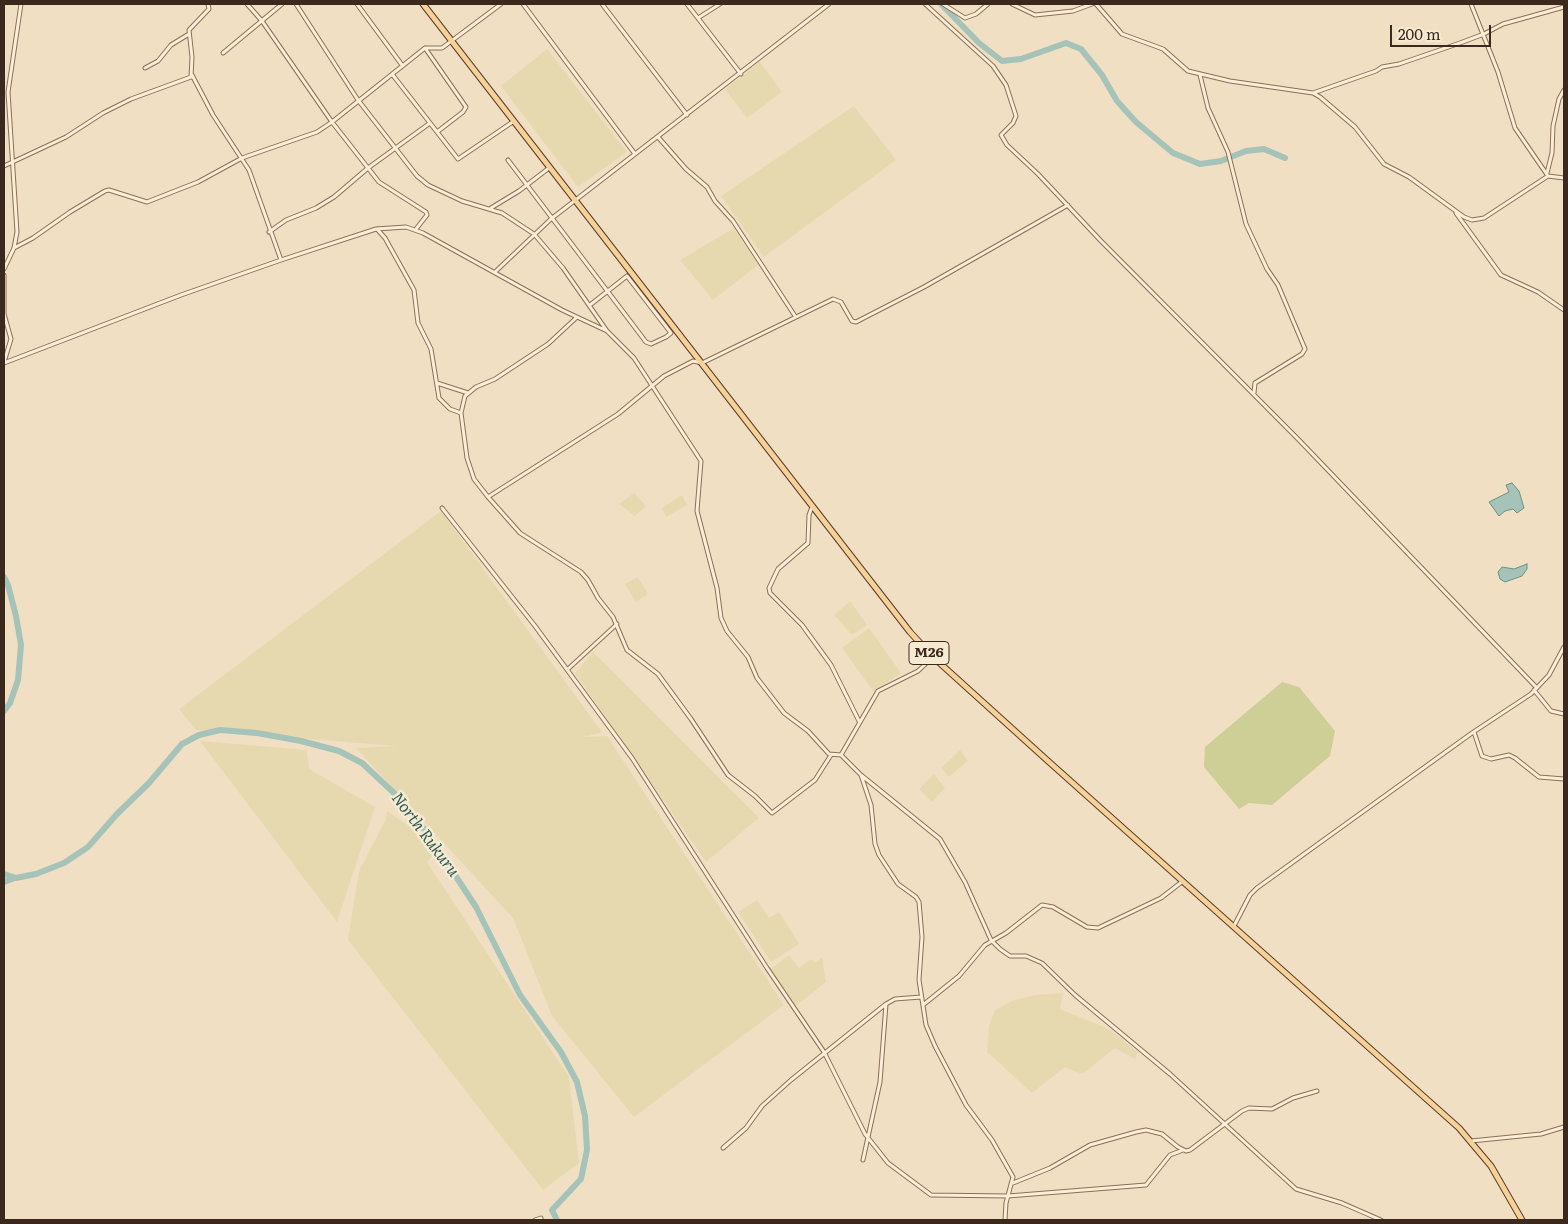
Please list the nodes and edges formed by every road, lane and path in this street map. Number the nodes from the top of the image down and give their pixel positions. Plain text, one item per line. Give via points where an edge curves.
1 (21, 4) edge
2 (208, 4) edge
3 (247, 4) edge
4 (282, 4) edge
5 (296, 4) edge
6 (357, 4) edge
7 (423, 4) edge
8 (501, 4) edge
9 (522, 4) edge
10 (602, 4) edge
11 (688, 4) edge
12 (720, 4) edge
13 (829, 4) edge
14 (925, 4) edge
15 (943, 4) edge
16 (988, 4) edge
17 (1012, 4) edge
18 (1092, 4) edge
19 (1096, 4) edge
20 (1471, 4) edge
21 (1564, 7) edge
22 (698, 18) junction
23 (262, 21) junction
24 (189, 34) junction
25 (1484, 34) junction
26 (452, 41) junction
27 (425, 48) junction
28 (223, 53) dead end
29 (402, 65) junction
30 (145, 68) dead end
31 (392, 74) junction
32 (741, 74) junction
33 (192, 75) junction
34 (1200, 75) junction
35 (1564, 90) edge
36 (1313, 93) junction
37 (358, 100) junction
38 (687, 115) junction
39 (514, 121) junction
40 (332, 122) junction
41 (430, 123) junction
42 (436, 132) junction
43 (658, 137) junction
44 (397, 149) junction
45 (635, 154) junction
46 (242, 158) junction
47 (508, 160) dead end
48 (13, 163) junction
49 (4, 166) edge
50 (549, 167) junction
51 (368, 168) junction
52 (1547, 175) junction
53 (1564, 178) edge
54 (525, 185) junction
55 (576, 200) junction
56 (1068, 205) junction
57 (490, 208) junction
58 (1454, 210) junction
59 (551, 219) junction
60 (376, 229) junction
61 (416, 229) junction
62 (269, 232) junction
63 (534, 234) junction
64 (14, 248) junction
65 (281, 260) junction
66 (4, 269) edge
67 (495, 272) junction
68 (629, 273) junction
69 (4, 275) edge
70 (608, 291) junction
71 (590, 305) junction
72 (1564, 310) edge
73 (795, 316) junction
74 (576, 318) junction
75 (607, 331) junction
76 (4, 362) edge
77 (702, 363) junction
78 (437, 383) junction
79 (652, 386) junction
80 (468, 393) junction
81 (1254, 394) junction
82 (460, 413) junction
83 (488, 497) junction
84 (812, 507) junction
85 (442, 508) dead end
86 (617, 624) junction
87 (1564, 647) edge
88 (933, 657) junction
89 (568, 669) junction
90 (1536, 689) junction
91 (1564, 714) edge
92 (859, 721) junction
93 (1474, 732) junction
94 (831, 755) junction
95 (841, 755) junction
96 (861, 775) junction
97 (1564, 779) edge
98 (1183, 882) junction
99 (1234, 926) junction
100 (991, 940) junction
101 (922, 997) junction
102 (886, 1004) junction
103 (923, 1005) junction
104 (824, 1052) junction
105 (1317, 1091) dead end
106 (1223, 1123) junction
107 (1564, 1127) edge
108 (1557, 1130) junction
109 (1564, 1132) edge
110 (868, 1137) junction
111 (1471, 1141) junction
112 (724, 1148) dead end
113 (1183, 1150) junction
114 (863, 1160) dead end
115 (1013, 1183) junction
116 (1008, 1196) junction
117 (541, 1218) dead end
118 (535, 1220) edge
119 (1005, 1220) edge
120 (1381, 1220) edge
121 (1522, 1220) edge

1 - 48 street via 8,92
2 - 24 street via 209,9 192,26
3 - 23 street
4 - 23 street
5 - 37 street
6 - 29 street
7 - 26 main road, M26
8 - 26 street
9 - 45 street
10 - 38 street
11 - 22 street
12 - 22 street
13 - 32 street
14 - 56 street via 995,68 1009,91 1016,116 1001,137
15 - 16 street via 965,18
17 - 18 street via 1035,14 1073,12
19 - 34 street via 1126,37 1163,48 1188,71
20 - 25 street
21 - 25 street via 1503,24
22 - 32 street
23 - 28 street
23 - 40 street
24 - 30 street via 171,45 158,62
24 - 33 street
25 - 36 street
25 - 52 street via 1511,118
26 - 27 street via 442,48
26 - 39 main road, M26
27 - 29 street
27 - 42 street via 466,107
29 - 31 street
31 - 37 street
31 - 41 street
32 - 38 street
33 - 46 street
33 - 48 street via 131,99
34 - 36 street
34 - 81 street via 1208,108 1232,163 1246,224 1278,285 1305,349 1255,383
35 - 52 street via 1553,126
36 - 58 street via 1354,127 1384,164 1409,177
37 - 40 street
37 - 44 street
38 - 43 street
39 - 42 street via 458,159
39 - 50 main road, M26
40 - 46 street via 309,136
40 - 51 street
41 - 42 street
41 - 44 street
43 - 45 street
43 - 73 street via 734,221
44 - 51 street
44 - 57 street via 428,185 462,201
45 - 55 street
46 - 62 street
46 - 64 street via 203,180 147,202 105,191
47 - 54 street
48 - 49 street
48 - 64 street via 18,219
50 - 54 street
50 - 55 main road, M26
51 - 61 street via 383,185 426,212
51 - 62 street via 334,197 286,220
52 - 53 street
52 - 58 street via 1484,218 1472,220
54 - 57 street
54 - 59 street
55 - 59 street
55 - 68 main road, M26
56 - 73 street via 856,322 852,321 837,298
56 - 81 street
57 - 63 street
58 - 72 street via 1501,275 1538,292
59 - 63 street
59 - 70 street
60 - 61 street
60 - 65 street
60 - 78 street via 385,238 414,290 418,323 431,349
61 - 67 street
62 - 65 street
63 - 67 street via 508,263
63 - 71 street
64 - 66 street
65 - 76 street
67 - 74 street
68 - 70 street
68 - 70 street via 671,333 653,343 646,342
68 - 77 main road, M26
69 - 76 street via 4,314 11,339
70 - 71 street
71 - 75 street
73 - 77 street
74 - 75 street
74 - 80 street via 548,344
75 - 79 street via 634,358
77 - 79 street via 693,361
77 - 84 main road, M26
78 - 80 street
78 - 82 street via 438,396 444,404
79 - 83 street via 618,414
79 - 94 street via 701,462 698,511 723,625 784,713 808,731
80 - 82 street
81 - 90 street
82 - 83 street via 471,473
83 - 86 street via 520,533 581,572
84 - 88 main road, M26
84 - 92 street via 808,543 782,564 769,591 802,625 836,673
85 - 89 street
86 - 89 street
86 - 94 street via 628,650 658,674 728,775 772,813 815,780
87 - 90 street
88 - 92 street via 918,671 878,691
88 - 98 main road, M26
89 - 104 street via 632,758
90 - 91 street via 1551,711
90 - 93 street
92 - 95 street
93 - 97 street via 1482,756 1508,755 1538,777
93 - 99 street via 1258,888 1250,895
94 - 95 street
95 - 96 street
96 - 100 street via 940,839 962,875
96 - 101 street via 871,804 879,855 898,884 919,902
98 - 99 main road, M26
98 - 100 street via 1161,898 1105,926 1086,927 1046,904
99 - 111 main road, M26
100 - 103 street via 959,976
100 - 106 street via 1010,956 1026,956 1042,963
101 - 102 street via 895,999
101 - 103 street
102 - 104 street
102 - 110 street via 880,1082
103 - 115 street via 935,1046 966,1105 1007,1166
104 - 110 street
104 - 112 street via 762,1106 746,1128
105 - 106 street via 1272,1109 1249,1108
106 - 113 street via 1190,1150
106 - 120 street via 1296,1189 1342,1203
107 - 108 street
108 - 109 street
108 - 111 street
110 - 114 street
110 - 116 street via 888,1163 931,1195
111 - 121 main road, M26 via 1491,1166
113 - 115 street via 1162,1134 1146,1130 1090,1145 1050,1168
113 - 116 street via 1170,1155 1146,1185
115 - 116 street
116 - 119 street
117 - 118 street

